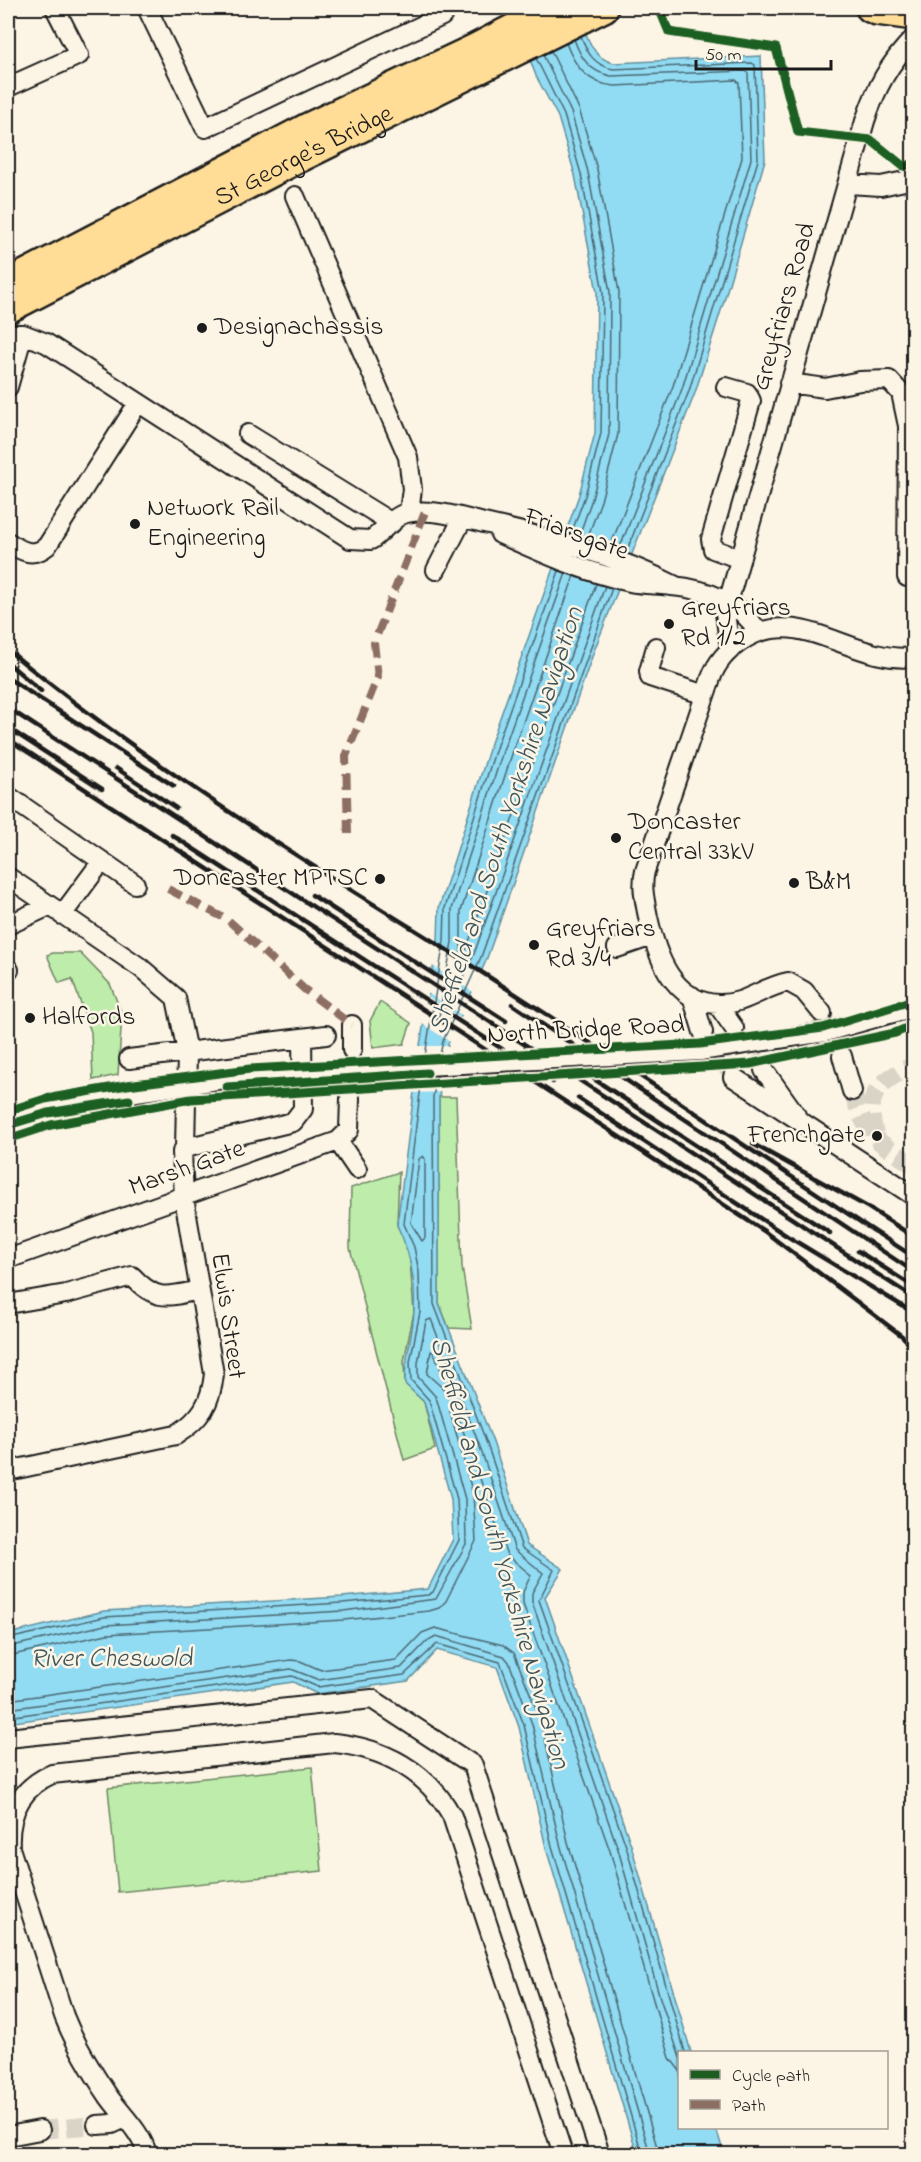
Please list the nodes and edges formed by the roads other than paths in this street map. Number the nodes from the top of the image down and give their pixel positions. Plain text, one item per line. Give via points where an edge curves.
1 (56, 8) edge
2 (147, 8) edge
3 (448, 8) edge
4 (552, 8) edge
5 (604, 8) edge
6 (870, 8) edge
7 (914, 16) edge
8 (914, 38) edge
9 (8, 87) edge
10 (914, 179) edge
11 (848, 184) junction
12 (295, 196) dead end
13 (8, 283) edge
14 (8, 309) edge
15 (15, 334) edge
16 (789, 383) junction
17 (8, 387) edge
18 (726, 387) dead end
19 (138, 403) junction
20 (248, 434) dead end
21 (409, 512) junction
22 (463, 518) junction
23 (386, 529) junction
24 (8, 542) edge
25 (740, 559) junction
26 (436, 570) dead end
27 (634, 575) junction
28 (907, 577) dead end
29 (729, 601) junction
30 (744, 640) junction
31 (656, 647) dead end
32 (914, 657) edge
33 (705, 695) junction
34 (8, 796) edge
35 (102, 861) junction
36 (8, 877) edge
37 (135, 884) dead end
38 (55, 911) junction
39 (8, 925) edge
40 (652, 936) junction
41 (616, 948) dead end
42 (692, 996) junction
43 (717, 1004) junction
44 (914, 1007) edge
45 (822, 1013) tunnel mouth
46 (914, 1013) edge
47 (352, 1025) dead end
48 (734, 1028) tunnel mouth
49 (704, 1032) tunnel mouth
50 (326, 1035) dead end
51 (302, 1038) junction
52 (352, 1050) tunnel mouth
53 (187, 1052) junction
54 (842, 1056) tunnel mouth
55 (129, 1059) dead end
56 (764, 1070) tunnel mouth
57 (734, 1077) tunnel mouth
58 (852, 1091) tunnel mouth
59 (351, 1098) tunnel mouth
60 (48, 1109) junction
61 (8, 1116) edge
62 (8, 1125) edge
63 (338, 1141) junction
64 (185, 1148) junction
65 (357, 1169) dead end
66 (914, 1191) edge
67 (914, 1196) edge
68 (183, 1198) junction
69 (8, 1259) edge
70 (200, 1290) junction
71 (8, 1304) edge
72 (8, 1471) edge
73 (8, 1738) edge
74 (125, 2118) junction
75 (97, 2125) tunnel mouth
76 (39, 2130) tunnel mouth
77 (8, 2136) edge
78 (147, 2154) edge
79 (563, 2154) edge
80 (600, 2154) edge

1 - 9 street via 79,55
2 - 3 street via 205,128 442,16
4 - 13 highway, St George's Bridge via 308,127
5 - 14 highway, St George's Bridge via 298,159
6 - 7 highway
8 - 11 street, Greyfriars Road via 895,57 873,96
10 - 11 street via 881,186
11 - 16 street, Greyfriars Road
12 - 21 street via 408,457 412,489
15 - 17 street
15 - 19 street via 46,343
16 - 25 street, Greyfriars Road
16 - 28 street via 825,388 889,380 901,393 908,426
18 - 25 street via 747,393 751,401 711,539 713,549
19 - 23 street via 342,534 363,542
19 - 24 street via 47,546 42,551 26,553
20 - 23 street
21 - 22 street, Friarsgate
21 - 23 street
22 - 26 street
22 - 27 street, Friarsgate via 549,556
22 - 27 street, Friarsgate via 554,538
25 - 29 street, Greyfriars Road
27 - 29 street, Friarsgate
29 - 30 street via 738,607
29 - 30 street, Greyfriars Road via 725,625
30 - 32 street via 786,627 875,655
30 - 33 street via 715,668
31 - 33 street via 650,677
33 - 40 street via 643,880
34 - 35 street
35 - 37 street
35 - 38 street
36 - 38 street, Elwis Street
38 - 39 street
38 - 53 street, Elwis Street via 141,968 176,998
40 - 41 street
40 - 42 street via 667,972
42 - 43 street
42 - 49 street
43 - 45 street via 741,1002 780,984 795,984
43 - 48 street
44 - 60 street, North Bridge Road, bridge via 825,1032 700,1051 255,1075
46 - 60 street, North Bridge Road via 785,1050 304,1080
47 - 52 street
50 - 51 street
51 - 53 street
51 - 64 street via 303,1109 293,1122
53 - 55 street
53 - 64 street, Elwis Street
54 - 58 street
56 - 66 street via 793,1113
57 - 67 street
59 - 63 street via 349,1130
60 - 61 street, North Bridge Road
60 - 62 street, North Bridge Road
63 - 65 street
63 - 68 street, Marsh Gate
64 - 68 street, Elwis Street via 181,1158
68 - 69 street, Marsh Gate
68 - 70 street, Elwis Street
70 - 71 street via 171,1296 148,1292 132,1276 66,1294
70 - 72 street, Elwis Street via 214,1374 212,1395 190,1426 176,1435
73 - 80 street via 372,1699 473,1765
74 - 75 street
74 - 78 street via 145,2144
74 - 79 street via 70,2033 60,2005 10,1848 9,1830 20,1799 52,1774 343,1744 386,1754 411,1769 437,1793 452,1816
76 - 77 street

